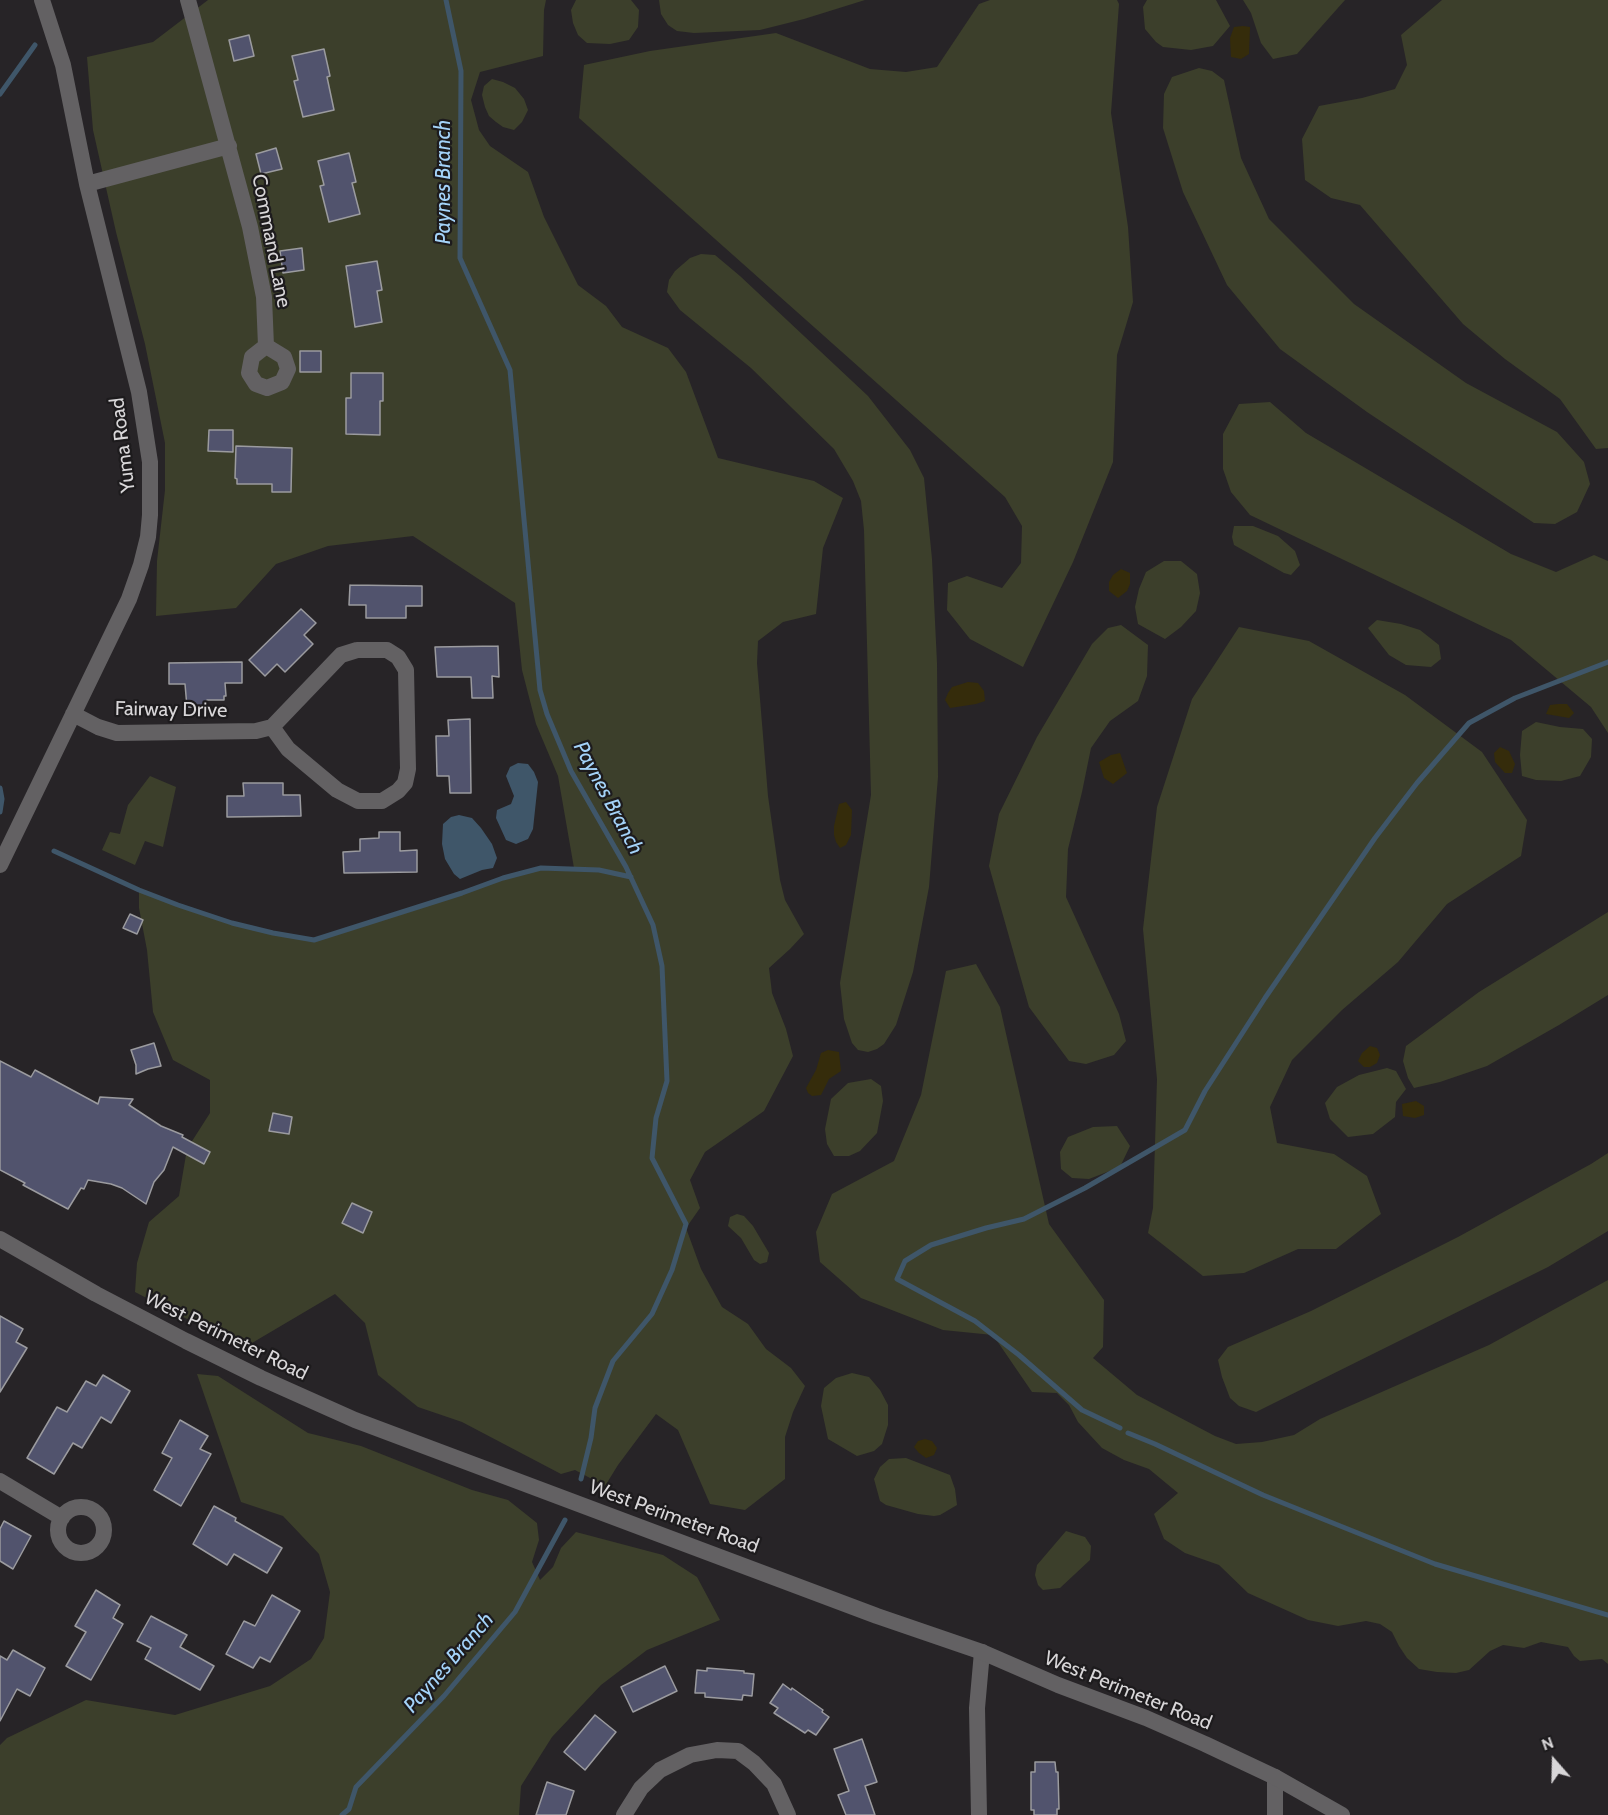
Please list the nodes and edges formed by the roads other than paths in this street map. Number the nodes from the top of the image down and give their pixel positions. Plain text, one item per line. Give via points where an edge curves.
1 (42, 0) edge
2 (188, 0) edge
3 (229, 146) junction
4 (87, 184) junction
5 (266, 345) dead end
6 (73, 714) junction
7 (272, 727) junction
8 (0, 865) edge
9 (0, 1239) edge
10 (0, 1481) edge
11 (62, 1518) dead end
12 (982, 1652) junction
13 (1275, 1777) junction
14 (624, 1815) edge
15 (788, 1815) edge
16 (979, 1815) edge
17 (1275, 1815) edge
18 (1342, 1815) edge

1 - 4 street, Yuma Road via 63,65
2 - 3 street, Command Lane
3 - 4 street
3 - 5 street, Command Lane via 264,297
4 - 6 street, Yuma Road via 139,392 151,483 148,537 141,565
6 - 7 street, Fairway Drive via 117,733 256,731
6 - 8 street, Yuma Road
7 - 7 street via 341,655 357,650 387,650 398,657 406,670 408,769 405,783 382,801 358,801 337,790 288,749
9 - 12 street, West Perimeter Road via 177,1336 355,1420
10 - 11 street
12 - 13 street, West Perimeter Road via 1146,1718
12 - 16 street via 977,1708
13 - 17 street
13 - 18 street, West Perimeter Road
14 - 15 street via 641,1788 660,1770 690,1755 717,1750 738,1751 754,1763 774,1784

